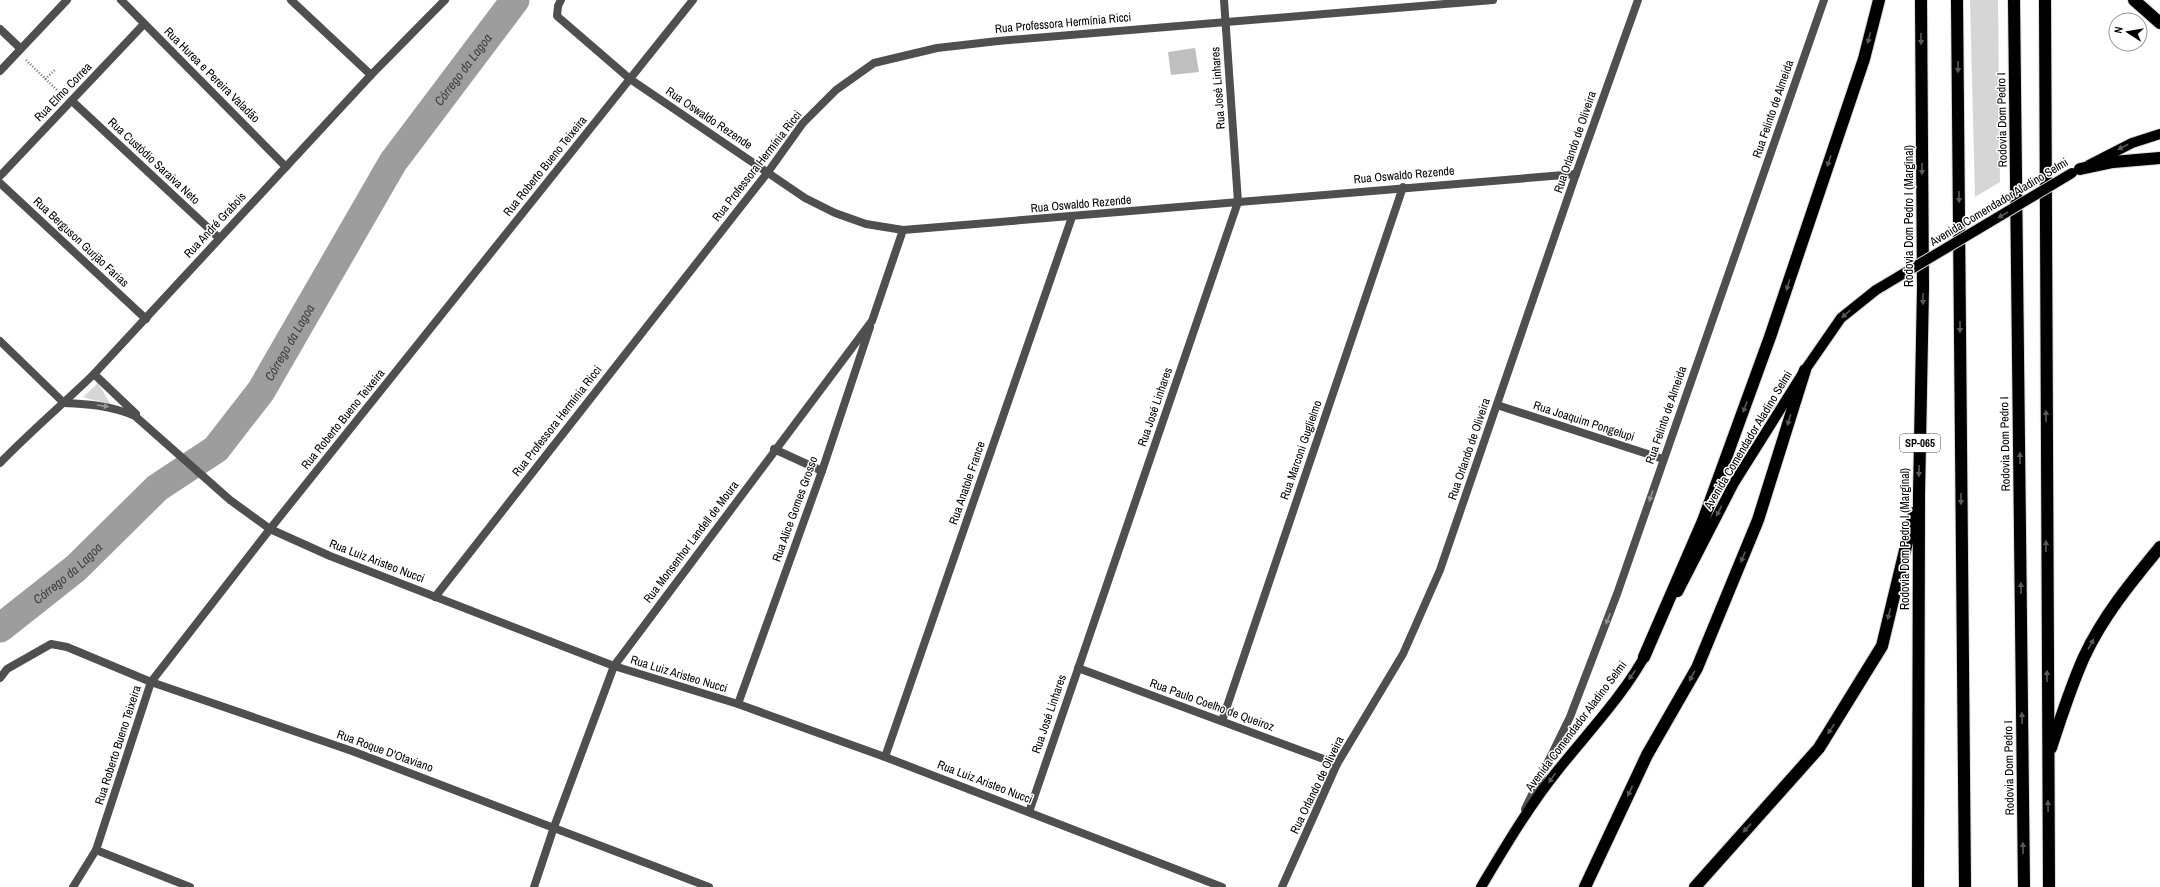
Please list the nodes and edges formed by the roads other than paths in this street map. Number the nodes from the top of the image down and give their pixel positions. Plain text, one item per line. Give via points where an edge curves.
1 (67, 0) edge
2 (121, 0) edge
3 (291, 0) edge
4 (445, 0) edge
5 (561, 0) edge
6 (693, 0) edge
7 (1224, 0) edge
8 (1493, 0) edge
9 (1638, 0) edge
10 (1824, 0) edge
11 (1879, 0) edge
12 (1921, 0) edge
13 (1957, 0) edge
14 (2014, 0) edge
15 (2044, 0) edge
16 (2134, 0) edge
17 (1225, 22) junction
18 (144, 24) junction
19 (2160, 24) edge
20 (0, 29) edge
21 (19, 50) junction
22 (0, 70) edge
23 (371, 75) junction
24 (630, 79) junction
25 (71, 102) junction
26 (2160, 134) edge
27 (2160, 158) edge
28 (286, 167) junction
29 (2076, 171) junction
30 (768, 172) junction
31 (1576, 174) junction
32 (0, 176) edge
33 (0, 183) edge
34 (1403, 187) junction
35 (1238, 202) junction
36 (1072, 217) junction
37 (903, 230) junction
38 (219, 238) junction
39 (146, 319) junction
40 (872, 321) junction
41 (0, 341) edge
42 (1804, 370) junction
43 (94, 374) junction
44 (64, 403) junction
45 (1497, 405) junction
46 (160, 437) junction
47 (774, 450) junction
48 (1663, 459) junction
49 (0, 463) edge
50 (822, 471) junction
51 (1919, 494) junction
52 (270, 529) junction
53 (2160, 547) edge
54 (434, 597) junction
55 (1644, 657) junction
56 (614, 666) junction
57 (1078, 668) junction
58 (0, 678) edge
59 (151, 682) junction
60 (738, 704) junction
61 (1222, 721) junction
62 (885, 757) junction
63 (2047, 759) junction
64 (1337, 764) junction
65 (1028, 812) junction
66 (554, 827) junction
67 (1514, 831) junction
68 (96, 850) junction
69 (73, 887) edge
70 (190, 887) edge
71 (534, 887) edge
72 (709, 887) edge
73 (1222, 887) edge
74 (1282, 887) edge
75 (1481, 887) edge
76 (1584, 887) edge
77 (1695, 887) edge
78 (1918, 887) edge
79 (1965, 887) edge
80 (2024, 887) edge
81 (2049, 887) edge

1 - 21 street
2 - 18 street, Rua Hurea e Pereira Valadão
3 - 23 street
4 - 23 street, Rua André Grabois
5 - 24 street, Rua Oswaldo Rezende via 557,16
6 - 24 street, Rua Roberto Bueno Teixeira
7 - 17 street, Rua José Linhares
8 - 17 street, Rua Professora Hermínia Ricci
9 - 31 street, Rua Orlando de Oliveira
10 - 48 street, Rua Felinto de Almeida
11 -> 55 highway via 1864,59 1763,358 1705,514
12 -> 51 highway, Rodovia Dom Pedro I (Marginal) / SP-065 via 1923,288
13 -> 79 highway
80 -> 14 highway, Rodovia Dom Pedro I
63 -> 15 highway
16 - 19 highway
17 - 30 street, Rua Professora Hermínia Ricci via 990,41 937,48 874,62 836,90 802,123
17 - 35 street, Rua José Linhares
18 - 25 street, Rua Elmo Correa
18 - 28 street, Rua Hurea e Pereira Valadão
20 - 21 street
21 - 22 street
23 - 28 street, Rua André Grabois
24 - 30 street, Rua Oswaldo Rezende
24 - 52 street, Rua Roberto Bueno Teixeira
25 - 32 street, Rua Elmo Correa
25 - 38 street, Rua Custódio Saraiva Neto
26 -> 29 main road, Avenida Comendador Aladino Selmi via 2132,143
27 - 29 highway via 2113,162
28 - 38 street, Rua André Grabois
29 -> 42 main road, Avenida Comendador Aladino Selmi, bridge via 1876,290 1841,318
30 - 37 street, Rua Oswaldo Rezende via 805,198 835,213 866,224
30 - 54 street, Rua Professora Hermínia Ricci
31 - 34 street, Rua Oswaldo Rezende
31 - 45 street, Rua Orlando de Oliveira
33 - 39 street, Rua Berguson Gurjão Farias
34 - 35 street, Rua Oswaldo Rezende
34 - 61 street, Rua Marconi Guglielmo
35 - 36 street, Rua Oswaldo Rezende
35 - 57 street, Rua José Linhares
36 - 37 street, Rua Oswaldo Rezende
36 - 62 street, Rua Anatole France
37 - 40 street, Rua Monsenhor Landell de Moura
38 - 39 street, Rua André Grabois
39 - 43 street, Rua André Grabois
40 - 47 street, Rua Monsenhor Landell de Moura
40 - 50 street, Rua Alice Gomes Grosso
41 - 44 street
42 -> 55 main road, Avenida Comendador Aladino Selmi via 1734,483
42 -> 76 highway via 1758,520 1697,668 1647,755
43 - 44 street, Rua André Grabois
43 - 46 street, Rua Luiz Aristeo Nucci
44 -> 46 street, Rua Luiz Aristeo Nucci via 122,410 135,416
44 - 49 street, Rua André Grabois via 35,427
45 - 48 street, Rua Joaquim Pongelupi
45 - 64 street, Rua Orlando de Oliveira via 1440,570 1403,654
46 - 52 street, Rua Luiz Aristeo Nucci via 230,500
47 - 50 street
47 - 56 street, Rua Monsenhor Landell de Moura
48 -> 67 street, Rua Felinto de Almeida via 1617,594 1570,717
50 - 60 street, Rua Alice Gomes Grosso
51 -> 77 highway via 1882,646 1819,748
51 - 78 highway, Rodovia Dom Pedro I (Marginal) / SP-065
52 - 54 street, Rua Luiz Aristeo Nucci
52 - 59 street, Rua Roberto Bueno Teixeira
63 -> 53 highway via 2085,656 2104,622
54 - 56 street, Rua Luiz Aristeo Nucci
55 -> 67 main road, Avenida Comendador Aladino Selmi via 1599,721 1558,770
56 - 60 street, Rua Luiz Aristeo Nucci
56 - 66 street, Rua Monsenhor Landell de Moura
57 - 61 street, Rua Paulo Coelho de Queiroz
57 - 65 street, Rua José Linhares
58 - 59 street, Rua Roque D'Otaviano via 7,669 51,644 67,646
59 - 66 street, Rua Roque D'Otaviano via 352,751
59 - 68 street, Rua Roberto Bueno Teixeira
60 - 62 street, Rua Luiz Aristeo Nucci
61 - 64 street, Rua Paulo Coelho de Queiroz
62 - 65 street, Rua Luiz Aristeo Nucci
81 -> 63 highway
64 - 74 street, Rua Orlando de Oliveira
65 - 73 street, Rua Luiz Aristeo Nucci
66 - 71 street, Rua Monsenhor Landell de Moura
66 - 72 street, Rua Roque D'Otaviano
67 - 75 main road, Avenida Comendador Aladino Selmi
68 - 69 street, Rua Roberto Bueno Teixeira
68 - 70 street

